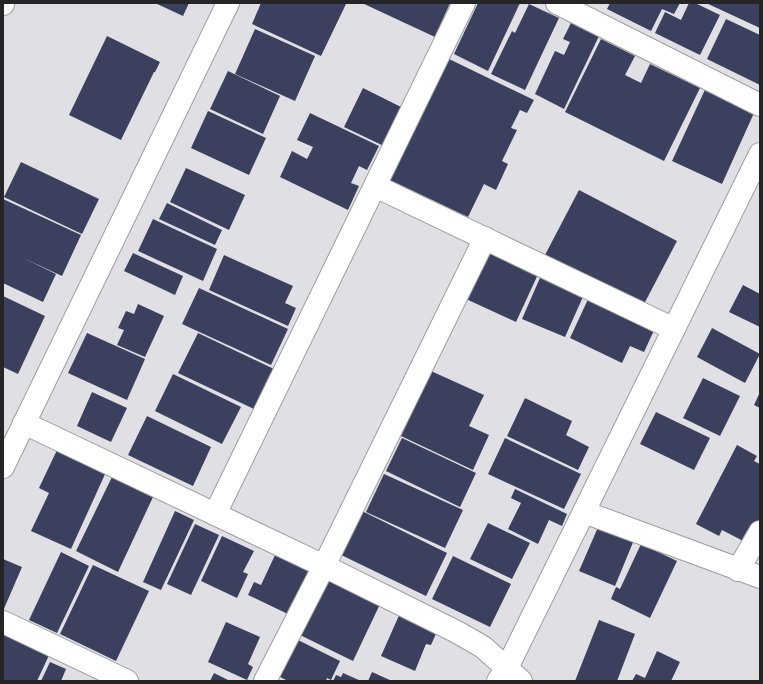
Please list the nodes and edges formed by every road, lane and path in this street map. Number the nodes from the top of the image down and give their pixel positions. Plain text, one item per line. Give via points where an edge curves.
1 (228, 3) edge
2 (464, 3) edge
3 (558, 3) edge
4 (760, 104) edge
5 (760, 154) edge
6 (375, 186) junction
7 (485, 238) junction
8 (674, 330) junction
9 (24, 423) junction
10 (3, 467) edge
11 (584, 512) junction
12 (215, 514) junction
13 (760, 532) edge
14 (324, 566) junction
15 (738, 570) junction
16 (760, 577) edge
17 (3, 622) edge
18 (508, 677) edge
19 (127, 681) edge
20 (265, 681) edge

1 - 9 street
2 - 6 street
3 - 4 street
5 - 8 street
6 - 7 street
6 - 12 street
7 - 8 street
7 - 14 street
8 - 11 street
9 - 10 street
9 - 12 street
11 - 15 street
11 - 18 street
12 - 14 street
13 - 15 street
14 - 18 street via 483,647
14 - 20 street
15 - 16 street
17 - 19 street

